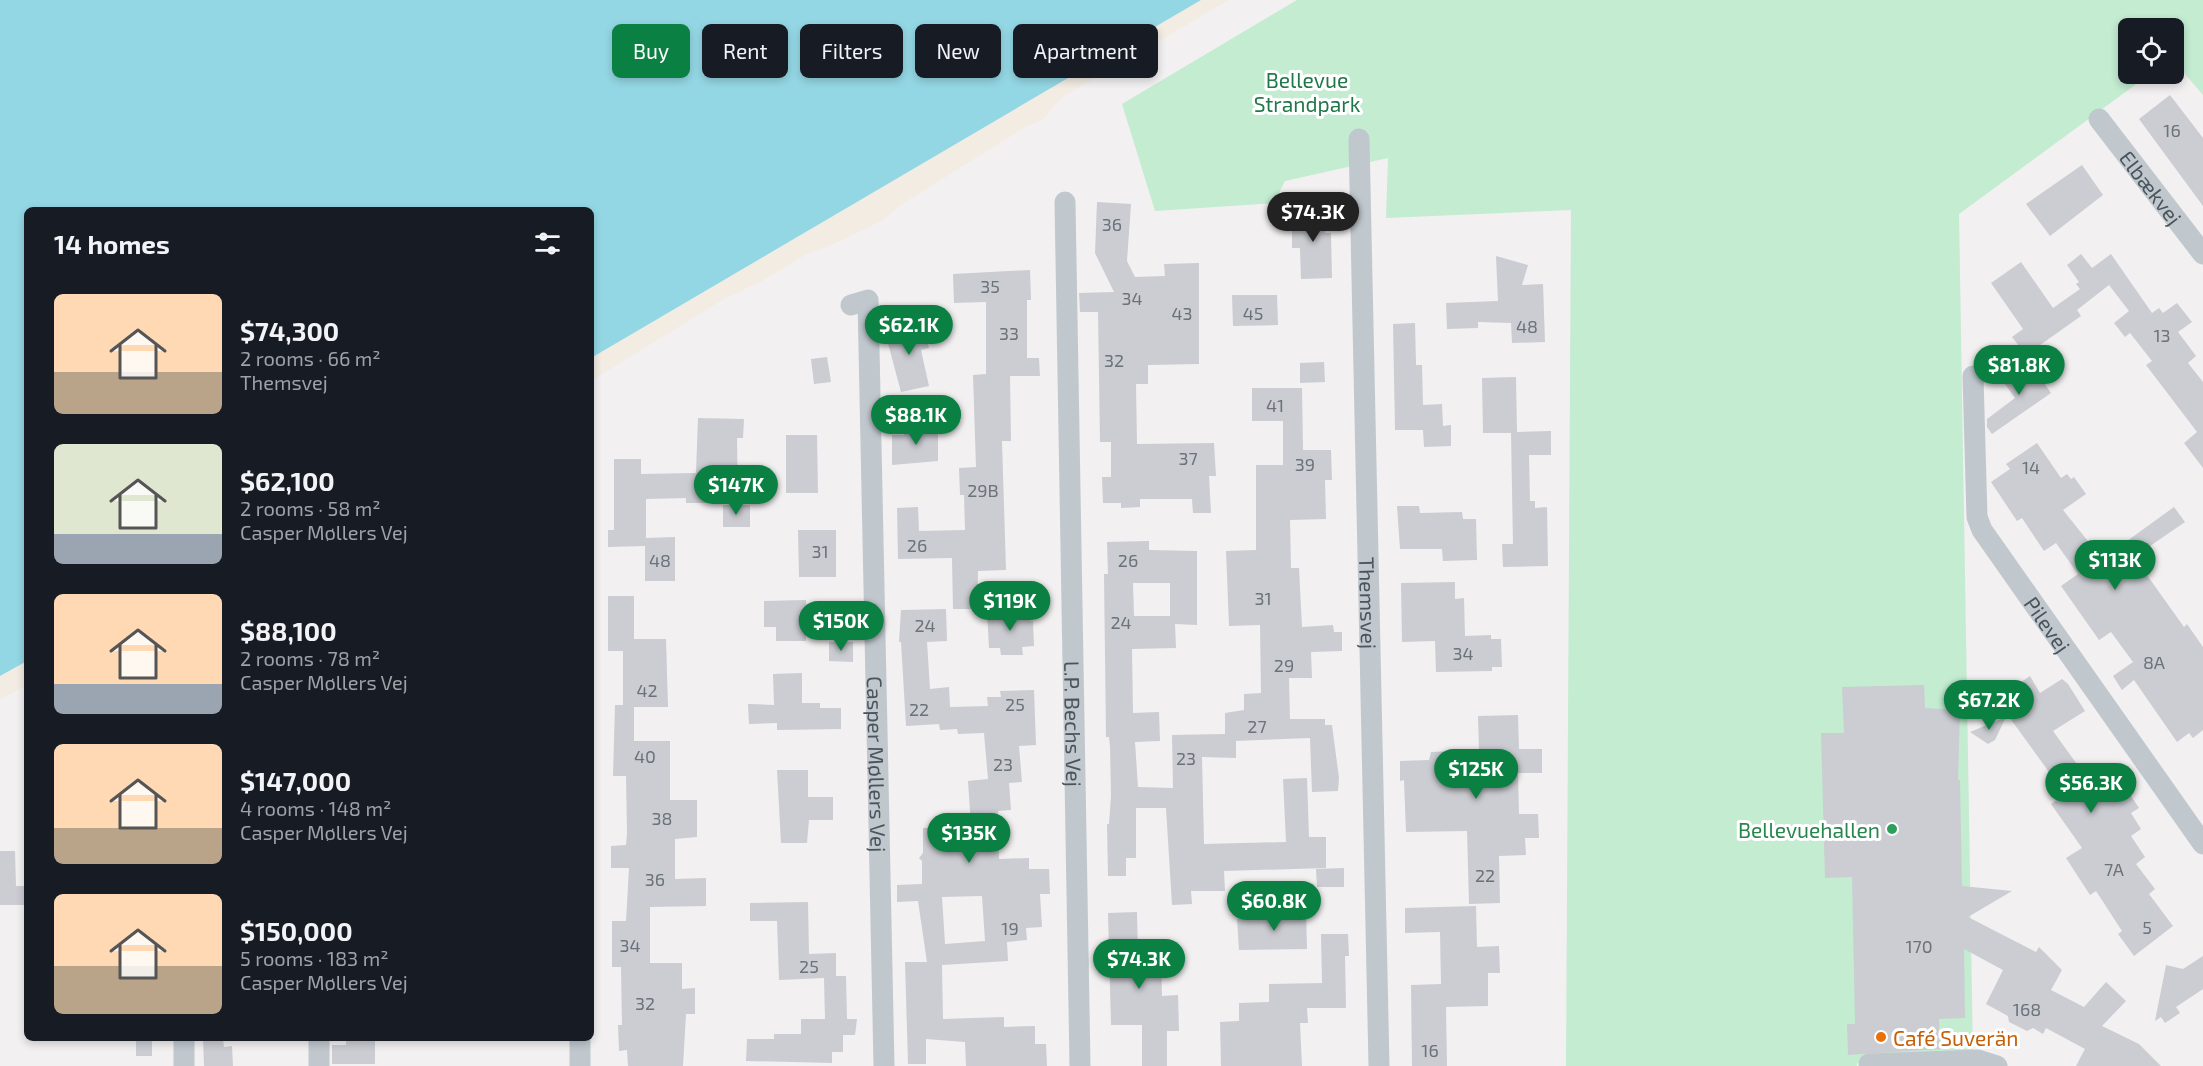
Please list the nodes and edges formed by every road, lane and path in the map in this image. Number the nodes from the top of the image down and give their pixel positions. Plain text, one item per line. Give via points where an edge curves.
1 (2099, 119) dead end
2 (1359, 139) dead end
3 (1065, 202) dead end
4 (2203, 254) edge
5 (851, 305) dead end
6 (1973, 376) dead end
7 (2203, 844) edge
8 (184, 1041) edge
9 (319, 1041) edge
10 (580, 1041) edge
11 (1869, 1064) dead end
12 (184, 1066) edge
13 (319, 1066) edge
14 (580, 1066) edge
15 (884, 1066) edge
16 (1080, 1066) edge
17 (1379, 1066) edge
18 (1996, 1066) edge

1 - 4 street, Elbækvej
2 - 17 street, Themsvej
3 - 16 street, L.P. Bechs Vej
5 - 15 street, Casper Møllers Vej via 868,300
6 - 7 street, Pilevej via 1977,516 1982,530
8 - 12 street
9 - 13 street
10 - 14 street
11 - 18 street via 1978,1060

